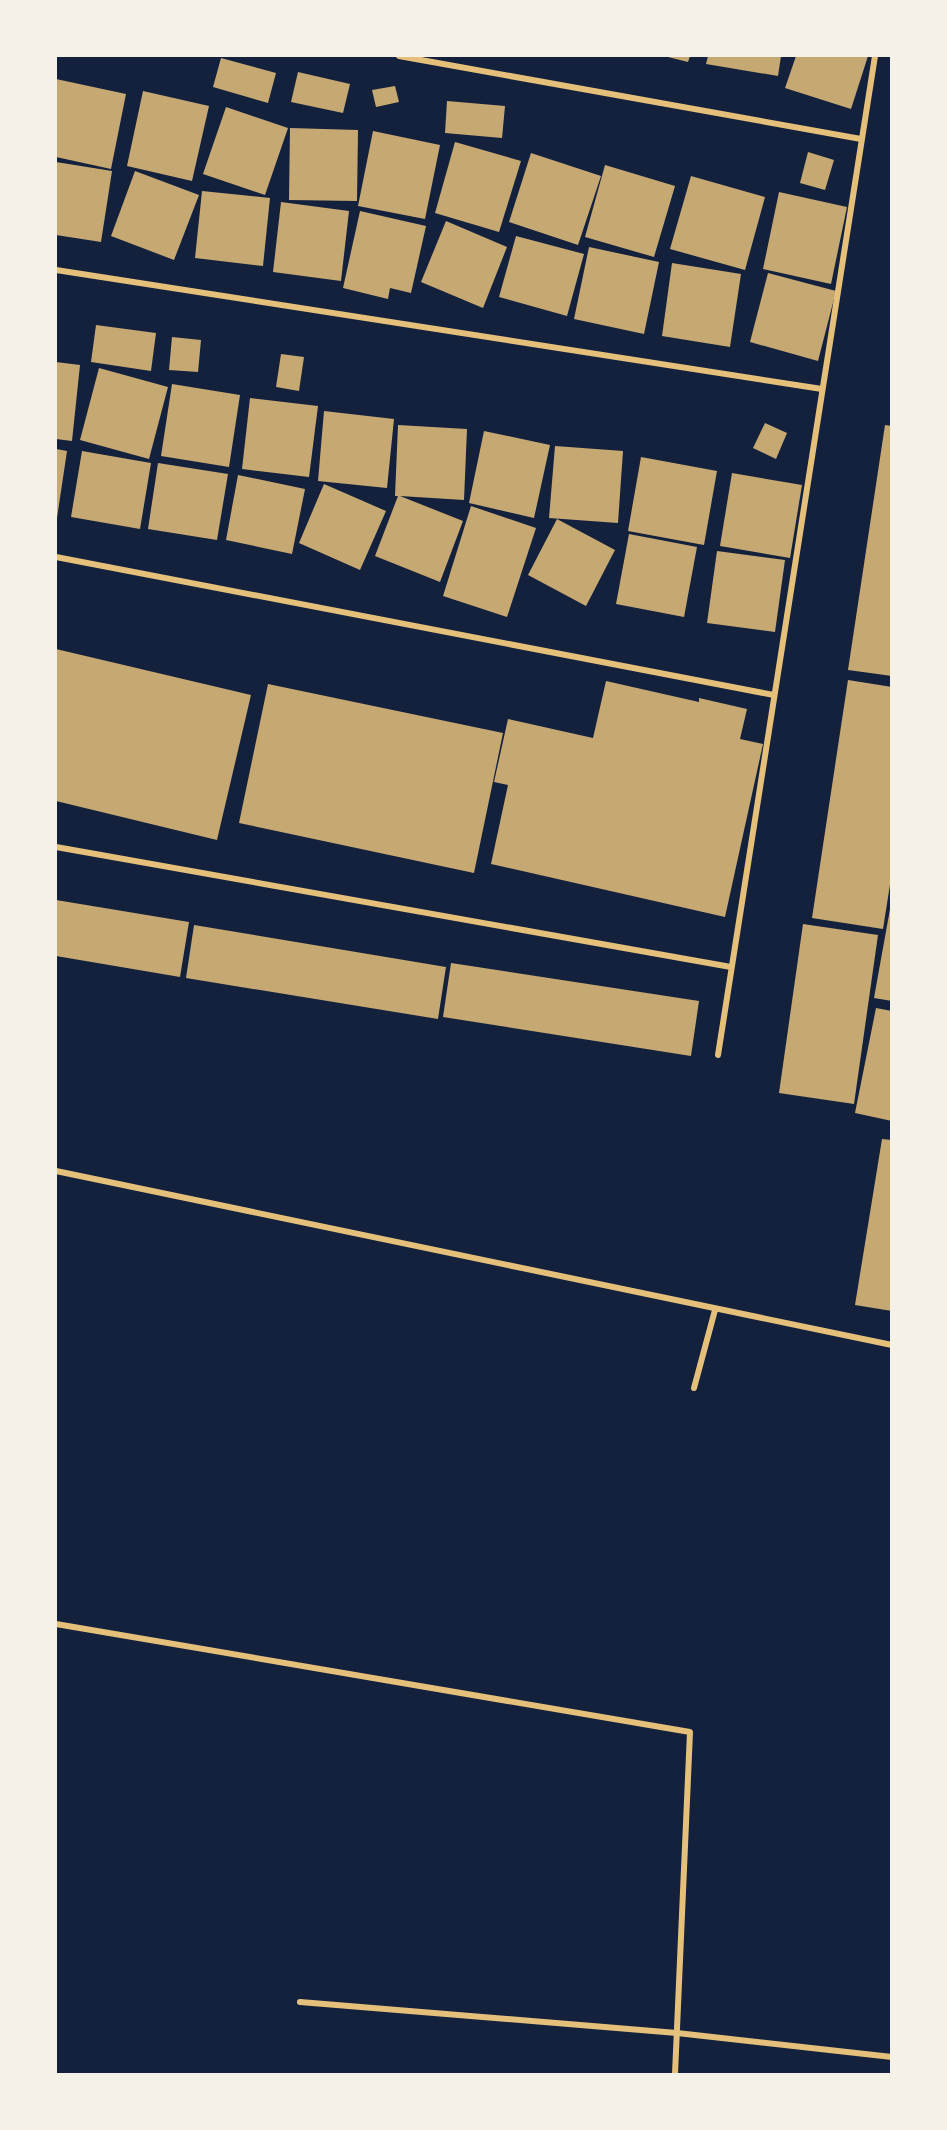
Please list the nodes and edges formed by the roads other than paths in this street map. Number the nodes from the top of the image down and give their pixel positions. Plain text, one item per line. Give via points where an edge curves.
1 (399, 56) edge
2 (875, 56) edge
3 (861, 139) junction
4 (56, 270) edge
5 (822, 388) junction
6 (56, 557) edge
7 (774, 695) junction
8 (56, 847) edge
9 (731, 967) junction
10 (718, 1055) dead end
11 (56, 1171) edge
12 (716, 1310) junction
13 (891, 1345) edge
14 (694, 1388) dead end
15 (56, 1624) edge
16 (300, 2002) dead end
17 (677, 2033) junction
18 (891, 2057) edge
19 (675, 2074) edge

1 - 3 street
2 - 3 street
3 - 5 street
4 - 5 street
5 - 7 street
6 - 7 street
7 - 9 street
8 - 9 street
9 - 10 street
11 - 12 street
12 - 13 street
12 - 14 street
15 - 17 street via 690,1732
16 - 17 street
17 - 18 street
17 - 19 street

